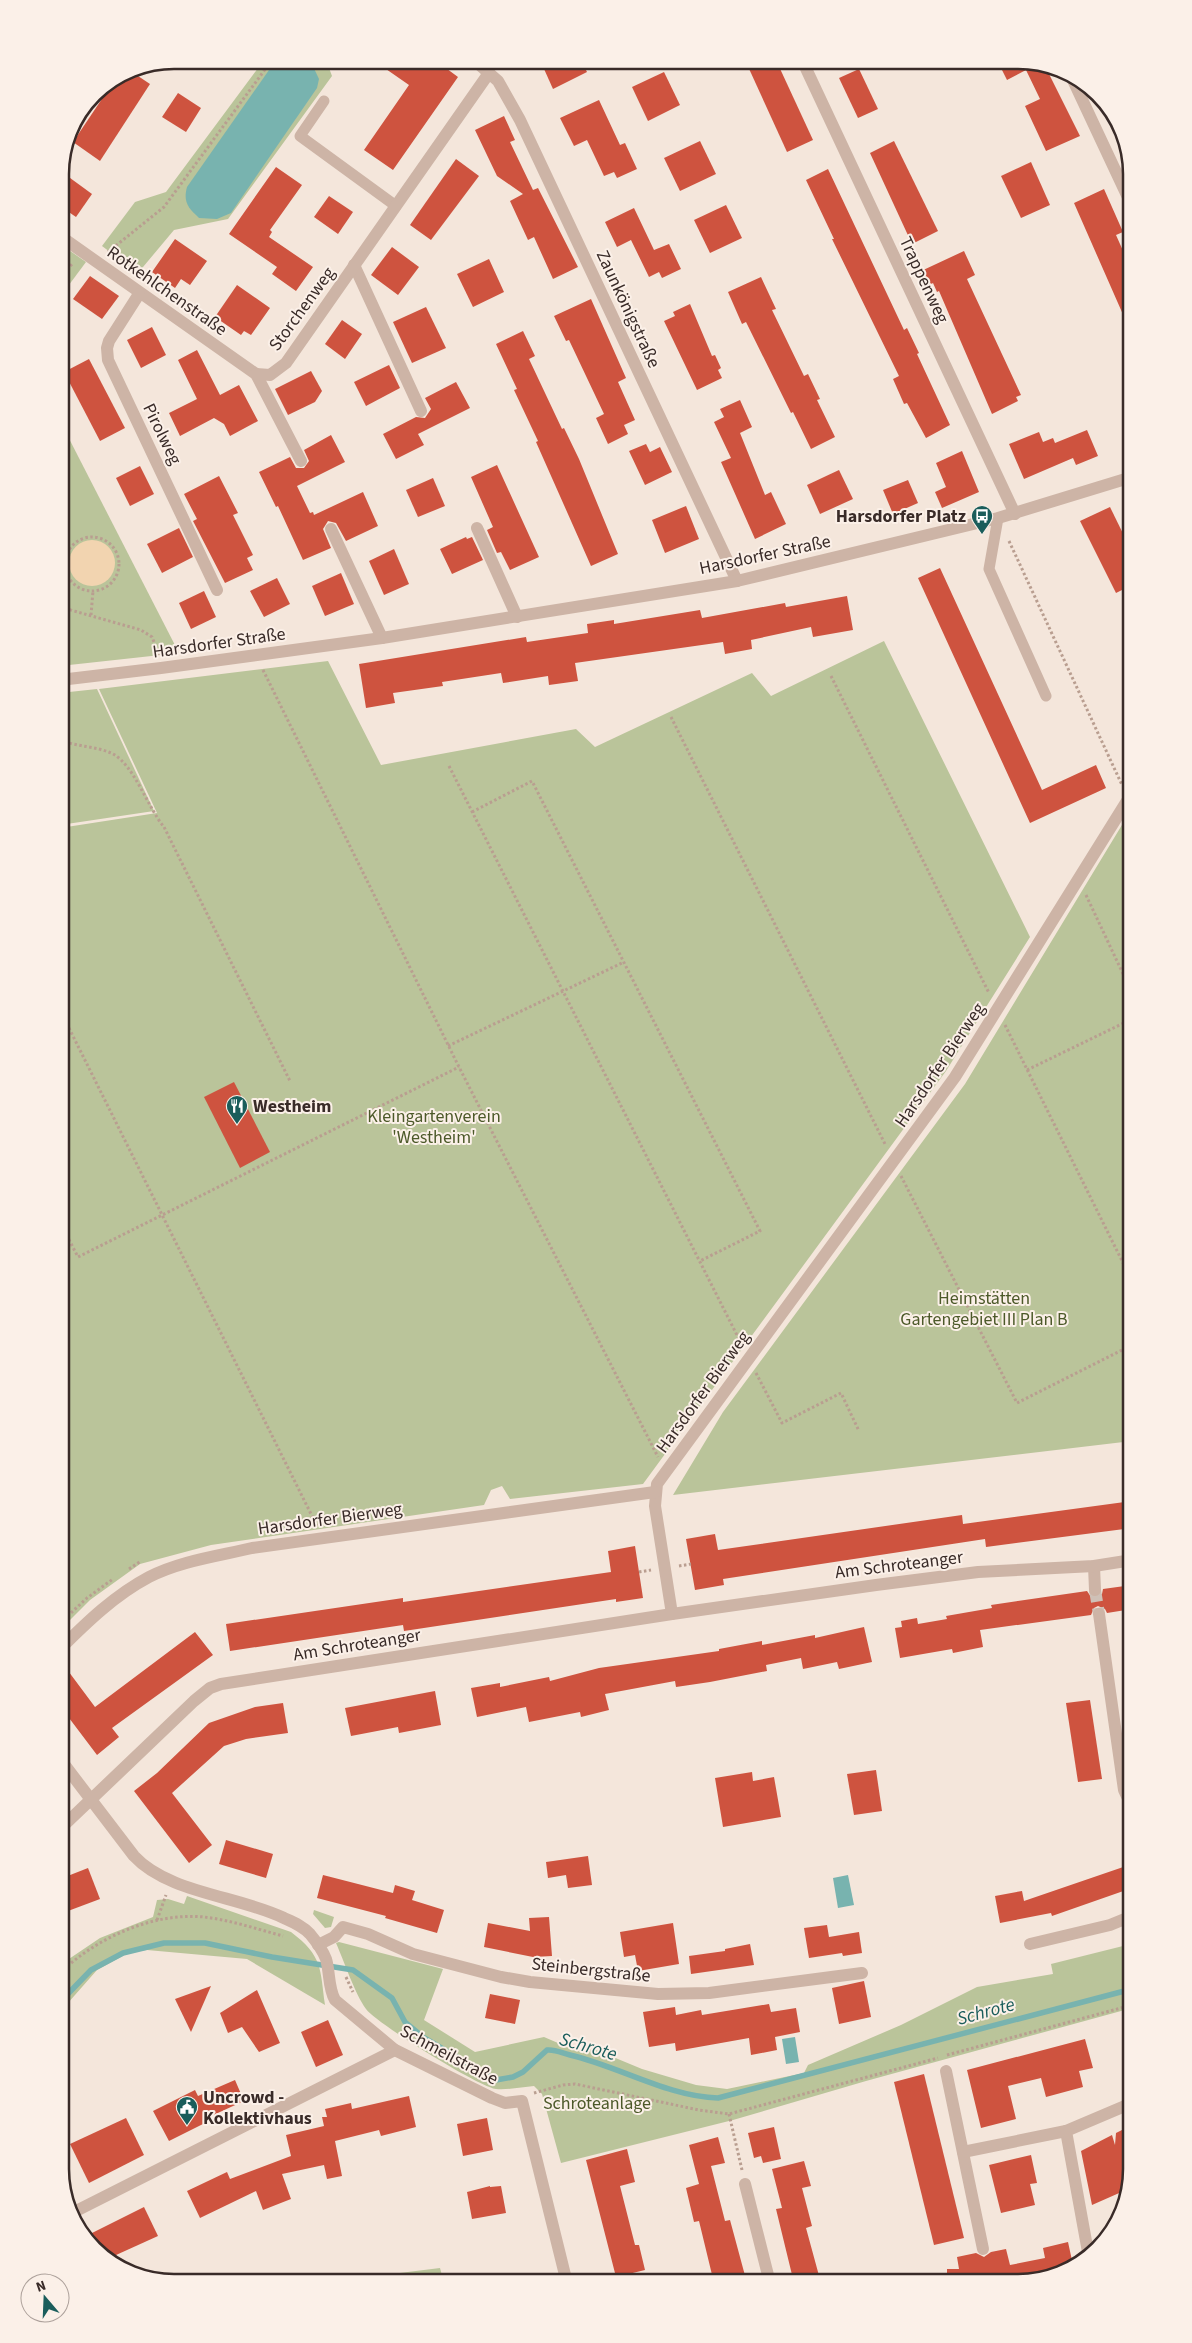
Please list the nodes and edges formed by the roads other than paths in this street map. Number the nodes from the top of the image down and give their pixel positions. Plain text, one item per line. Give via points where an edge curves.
1 (484, 69) edge
2 (806, 69) edge
3 (489, 73) junction
4 (1076, 87) edge
5 (324, 101) dead end
6 (1123, 187) edge
7 (396, 206) junction
8 (69, 243) edge
9 (354, 265) junction
10 (139, 294) junction
11 (256, 374) junction
12 (421, 411) dead end
13 (301, 461) dead end
14 (1123, 481) edge
15 (1015, 514) junction
16 (998, 518) junction
17 (476, 528) dead end
18 (331, 529) dead end
19 (737, 581) junction
20 (217, 590) dead end
21 (517, 617) junction
22 (382, 638) junction
23 (69, 679) edge
24 (1046, 696) dead end
25 (1123, 806) edge
26 (655, 1492) junction
27 (1123, 1561) edge
28 (1094, 1566) junction
29 (1095, 1590) tunnel mouth
30 (672, 1614) junction
31 (1099, 1614) tunnel mouth
32 (69, 1640) edge
33 (69, 1771) edge
34 (1123, 1783) edge
35 (90, 1799) junction
36 (69, 1820) edge
37 (1123, 1920) edge
38 (318, 1944) junction
39 (1030, 1944) dead end
40 (862, 1973) dead end
41 (395, 2050) junction
42 (946, 2071) dead end
43 (1123, 2106) edge
44 (1066, 2132) junction
45 (963, 2152) junction
46 (745, 2184) road end
47 (78, 2210) edge
48 (1087, 2248) edge
49 (983, 2249) dead end
50 (565, 2274) edge
51 (768, 2274) edge

1 - 3 street, Zaunkönigstraße
2 - 15 street, Trappenweg
3 - 7 street, Storchenweg
3 - 19 street, Zaunkönigstraße via 504,91 520,120
4 - 6 street
5 - 7 lane via 300,136
7 - 9 street, Storchenweg
8 - 10 street, Rotkehlchenstraße
9 - 11 street, Storchenweg via 286,363 270,375
9 - 12 street, Storchenweg
10 - 11 street, Rotkehlchenstraße
10 - 20 street, Pirolweg via 109,341 108,360
11 - 13 street
14 - 15 street, Harsdorfer Straße
15 - 16 street, Harsdorfer Straße
16 - 19 street, Harsdorfer Straße
16 - 24 lane via 989,569
17 - 21 street
18 - 22 street
19 - 21 street, Harsdorfer Straße
21 - 22 street, Harsdorfer Straße
22 - 23 street, Harsdorfer Straße
25 - 26 street, Harsdorfer Bierweg via 955,1077 657,1484
26 - 30 street
26 - 32 street, Harsdorfer Bierweg via 323,1537 252,1548 193,1562 150,1577 100,1610
27 - 28 street, Am Schroteanger
28 - 29 street
28 - 30 street, Am Schroteanger via 963,1574
30 - 35 street, Am Schroteanger via 217,1685 194,1701
31 - 34 street
33 - 35 street
35 - 36 street, Am Schroteanger
35 - 38 street via 138,1861 154,1873 170,1881 270,1911 302,1927
37 - 39 street
38 - 40 street, Steinbergstraße via 334,1937 344,1927 413,1954 501,1977 658,1994 709,1993
38 - 41 street, Schmeilstraße via 326,1958 332,1993 338,2002
41 - 47 street
41 - 50 street, Schmeilstraße via 492,2098 505,2102 522,2101
42 - 45 street
43 - 44 street
44 - 45 street
44 - 48 street
45 - 49 street
46 - 51 street

